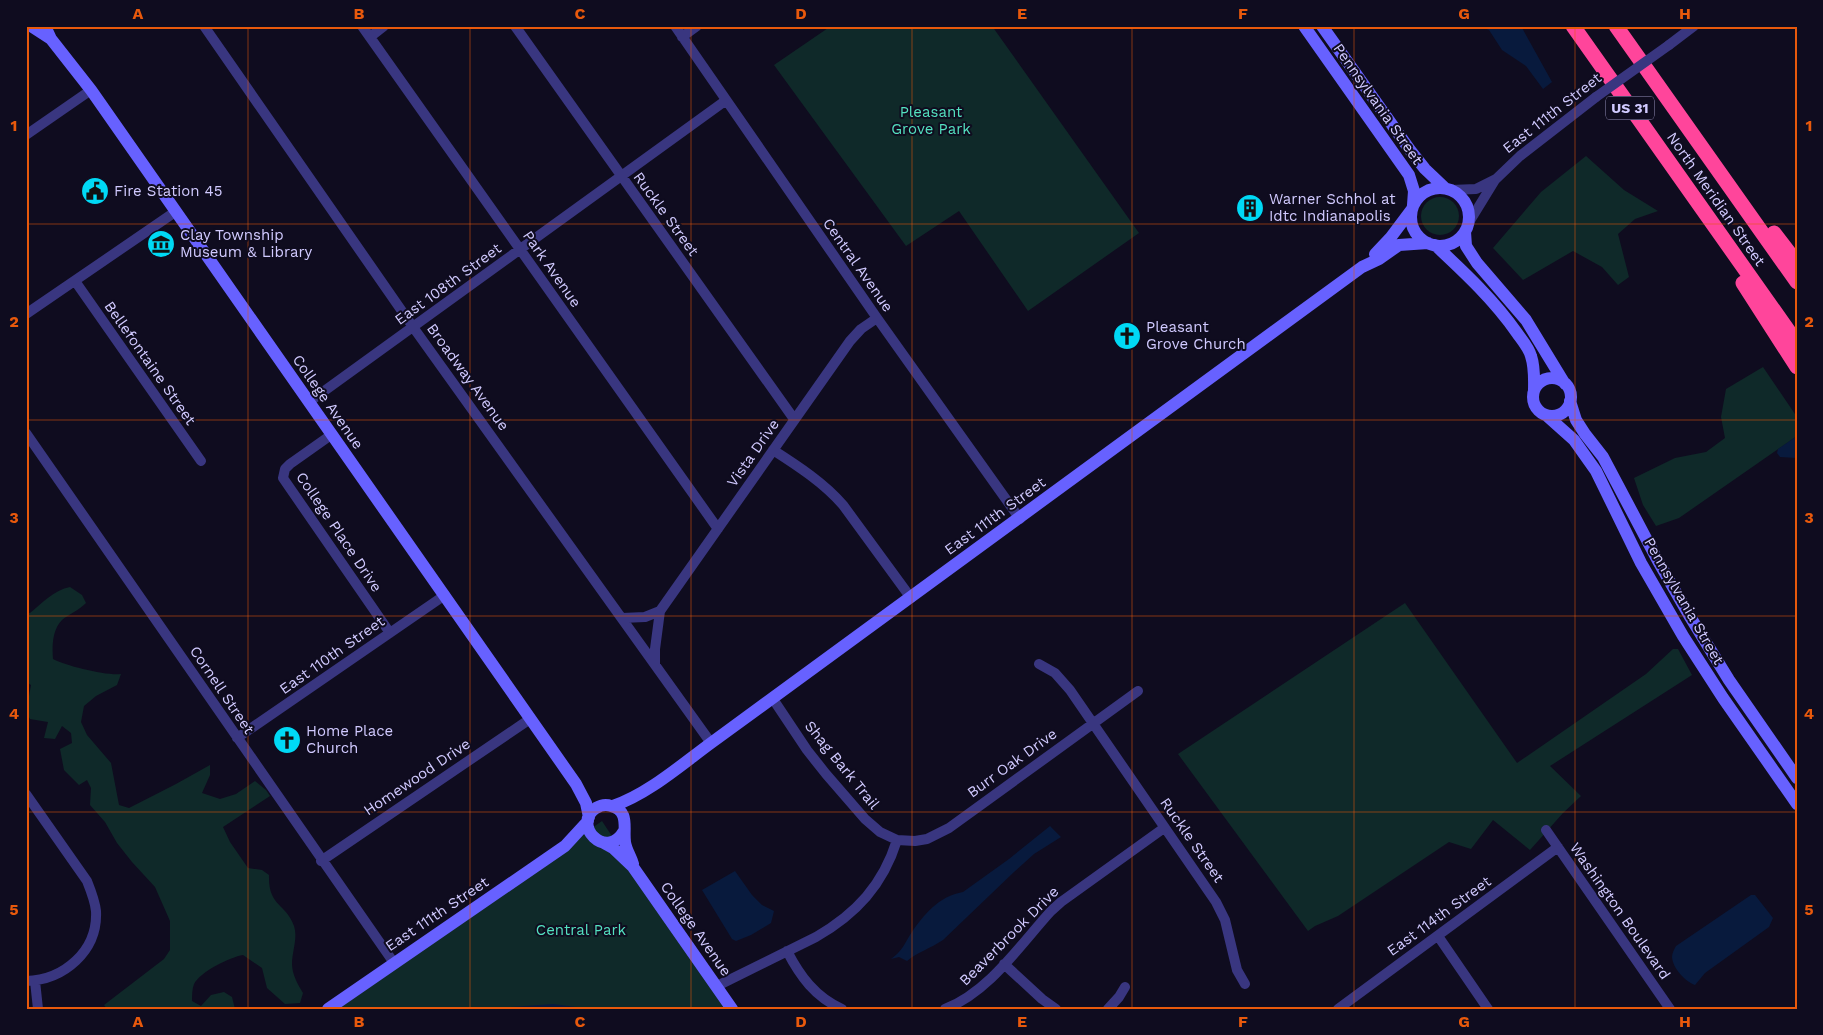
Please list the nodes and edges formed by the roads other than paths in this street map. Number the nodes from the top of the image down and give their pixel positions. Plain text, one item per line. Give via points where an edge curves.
1 (31, 26) edge
2 (45, 26) edge
3 (204, 26) edge
4 (362, 26) edge
5 (384, 26) edge
6 (515, 26) edge
7 (675, 26) edge
8 (697, 26) edge
9 (1304, 26) edge
10 (1322, 26) edge
11 (1573, 26) edge
12 (1616, 26) edge
13 (1694, 26) edge
14 (682, 36) junction
15 (370, 37) junction
16 (51, 39) junction
17 (91, 90) junction
18 (726, 101) junction
19 (26, 135) edge
20 (1715, 166) junction
21 (621, 176) junction
22 (1496, 179) junction
23 (1448, 189) junction
24 (1688, 189) junction
25 (1413, 207) junction
26 (175, 212) junction
27 (1467, 228) junction
28 (1431, 244) junction
29 (520, 250) junction
30 (1797, 263) edge
31 (1362, 267) junction
32 (75, 281) junction
33 (1797, 282) edge
34 (26, 314) edge
35 (877, 318) junction
36 (413, 327) junction
37 (1797, 343) edge
38 (1797, 367) edge
39 (1565, 384) junction
40 (1534, 391) junction
41 (1570, 401) junction
42 (309, 402) junction
43 (1546, 415) junction
44 (794, 419) junction
45 (26, 433) edge
46 (331, 435) junction
47 (773, 450) junction
48 (201, 461) dead end
49 (1020, 519) junction
50 (718, 529) junction
51 (445, 595) junction
52 (910, 598) junction
53 (660, 612) junction
54 (622, 618) junction
55 (390, 633) junction
56 (655, 664) junction
57 (1039, 664) dead end
58 (1138, 691) dead end
59 (772, 699) junction
60 (530, 719) junction
61 (1093, 724) junction
62 (237, 738) junction
63 (711, 743) junction
64 (1797, 778) edge
65 (576, 784) junction
66 (646, 790) junction
67 (26, 794) edge
68 (1797, 804) edge
69 (610, 806) junction
70 (589, 819) junction
71 (625, 828) junction
72 (1164, 828) junction
73 (1546, 830) dead end
74 (897, 840) junction
75 (601, 842) junction
76 (565, 846) junction
77 (1558, 847) junction
78 (321, 861) junction
79 (633, 867) junction
80 (1438, 936) junction
81 (787, 950) junction
82 (394, 964) junction
83 (1004, 964) junction
84 (31, 980) edge
85 (1245, 984) dead end
86 (716, 986) junction
87 (1125, 987) dead end
88 (38, 1009) edge
89 (328, 1009) edge
90 (732, 1009) edge
91 (842, 1009) edge
92 (945, 1009) edge
93 (1056, 1009) edge
94 (1108, 1009) edge
95 (1338, 1009) edge
96 (1488, 1009) edge
97 (1670, 1009) edge

1 - 16 main road, College Avenue
2 - 16 main road, College Avenue
3 - 36 street, Broadway Avenue
4 - 15 street, Park Avenue
5 - 15 street
6 - 21 street, Ruckle Street
7 - 14 street, Central Avenue
8 - 14 street
9 - 25 main road, Pennsylvania Street via 1409,175 1414,188
10 - 23 main road, Pennsylvania Street via 1414,156
11 - 24 highway, North Meridian Street / US 31
12 - 20 highway, North Meridian Street / US 31
13 - 22 street, East 111th Street, bridge via 1596,97 1520,156
14 - 18 street, Central Avenue
15 - 29 street, Park Avenue
16 - 17 main road, College Avenue
17 - 19 street
17 - 26 main road, College Avenue
18 - 21 street, East 108th Street
18 - 35 street, Central Avenue
20 - 30 highway via 1767,223
20 - 33 highway, North Meridian Street / US 31
21 - 29 street, East 108th Street
21 - 44 street, Ruckle Street
22 - 23 street, East 111th Street via 1476,189
22 - 27 street, East 111th Street
23 - 25 main road via 1426,191
23 - 27 main road via 1464,200 1469,216
24 - 37 highway, North Meridian Street / US 31
24 - 38 highway
25 - 28 main road via 1411,219 1414,229 1419,237
25 - 31 main road, East 111th Street via 1391,237
26 - 32 street
26 - 42 main road, College Avenue
27 - 28 main road via 1452,243 1444,246
27 - 39 main road via 1466,246 1526,320
28 - 31 main road, East 111th Street via 1399,245
28 - 40 main road via 1504,314 1530,354 1534,365
29 - 36 street, East 108th Street
29 - 50 street, Park Avenue
31 - 49 main road, East 111th Street
32 - 34 street
32 - 48 street, Bellefontaine Street
35 - 44 street, Vista Drive via 855,336
35 - 49 street, Central Avenue
36 - 42 street, East 108th Street
36 - 54 street, Broadway Avenue
39 - 40 main road via 1557,379 1545,380
39 - 41 main road via 1570,392
40 - 43 main road via 1535,406
41 - 43 main road via 1561,414
41 - 64 main road, Pennsylvania Street via 1576,420 1604,456 1688,615
42 - 46 main road, College Avenue
43 - 68 main road, Pennsylvania Street via 1574,440 1596,471 1679,629
44 - 47 street, Vista Drive
45 - 62 street, Cornell Street
46 - 51 main road, College Avenue
46 - 55 street, College Place Drive via 290,464 283,478
47 - 50 street, Vista Drive
47 - 52 street via 834,495
49 - 52 main road, East 111th Street
50 - 53 street, Vista Drive
51 - 55 street, East 110th Street
51 - 60 main road, College Avenue
52 - 59 main road, East 111th Street
53 - 54 street
53 - 56 street, Vista Drive
54 - 56 street, Broadway Avenue
55 - 62 street, East 110th Street
56 - 63 street, Broadway Avenue
57 - 61 street, Ruckle Street via 1062,680
58 - 61 street, Burr Oak Drive
59 - 63 main road, East 111th Street
59 - 74 street, Shag Bark Trail via 807,750 865,820
60 - 65 main road, College Avenue
60 - 78 street, Homewood Drive
61 - 72 street, Ruckle Street
61 - 74 street, Burr Oak Drive via 938,834 915,841
62 - 78 street, Cornell Street
63 - 66 main road, East 111th Street
65 - 69 main road, College Avenue via 593,798
65 - 70 main road, College Avenue
66 - 69 main road, East 111th Street via 628,801
66 - 71 main road, East 111th Street
67 - 84 street via 87,881 96,910 93,935 76,962 50,978
69 - 70 main road via 597,808
69 - 71 main road via 622,813
70 - 75 main road via 590,832
70 - 76 main road, East 111th Street
71 - 75 main road via 616,840
71 - 79 main road, College Avenue via 626,848
72 - 83 street, Beaverbrook Drive via 1061,902
72 - 85 street, Ruckle Street via 1222,914 1237,970
73 - 77 street, Washington Boulevard
74 - 81 street via 874,889 855,911 831,928
75 - 76 main road, East 111th Street via 581,841
75 - 79 main road, College Avenue via 613,848
76 - 82 main road, East 111th Street
77 - 80 street, East 114th Street
77 - 97 street, Washington Boulevard
78 - 82 street, Cornell Street
79 - 86 main road, College Avenue
80 - 95 street, East 114th Street
80 - 96 street
81 - 86 street
81 - 91 street via 795,967 813,989
82 - 89 main road, East 111th Street
83 - 92 street, Beaverbrook Drive via 981,988
83 - 93 street
84 - 88 street
86 - 90 main road, College Avenue
87 - 94 street

